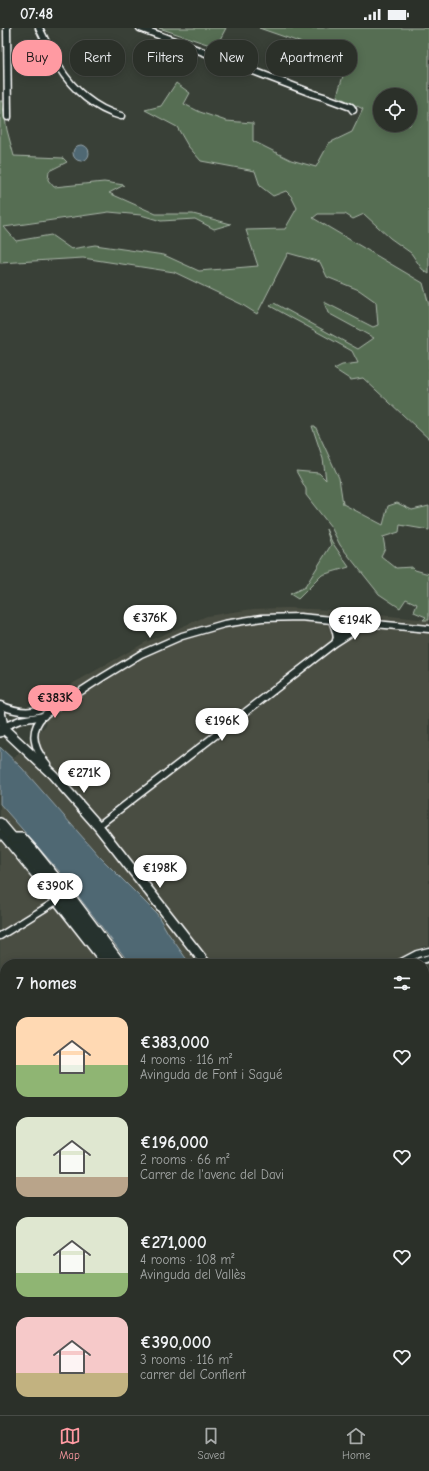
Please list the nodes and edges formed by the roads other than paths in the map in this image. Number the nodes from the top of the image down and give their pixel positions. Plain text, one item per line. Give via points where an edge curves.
1 (7, 28) edge
2 (39, 28) edge
3 (140, 28) edge
4 (353, 110) dead end
5 (121, 116) dead end
6 (8, 117) dead end
7 (332, 620) junction
8 (351, 621) junction
9 (362, 622) junction
10 (429, 629) edge
11 (336, 641) junction
12 (103, 677) junction
13 (0, 705) edge
14 (0, 712) edge
15 (44, 716) junction
16 (2, 729) edge
17 (53, 776) junction
18 (0, 823) edge
19 (98, 826) junction
20 (0, 833) edge
21 (10, 840) junction
22 (0, 845) edge
23 (43, 862) junction
24 (59, 900) junction
25 (90, 923) junction
26 (0, 936) edge
27 (429, 951) edge
28 (102, 959) edge
29 (117, 959) edge
30 (202, 959) edge
31 (408, 959) edge

1 - 6 street
2 - 5 street via 58,66 70,81 94,105
3 - 4 street via 351,107
7 - 8 street
7 - 11 street
7 - 12 street via 300,617 262,618 216,626 158,646
8 - 9 street
8 - 11 street
9 - 10 street
9 - 11 street via 349,634
11 - 19 street
12 - 13 street via 46,708 20,712
12 - 15 street
14 - 16 main road
15 - 16 street via 20,720
15 - 17 street via 36,728 36,747
16 - 17 main road
17 - 19 main road
18 - 21 main road
19 - 30 main road
20 - 21 street
21 - 22 street
21 - 23 main road via 22,838
21 - 24 main road
23 - 24 street via 45,869 62,892
23 - 25 main road
24 - 25 street via 69,900
24 - 26 street
24 - 28 main road
25 - 29 main road
27 - 31 street

